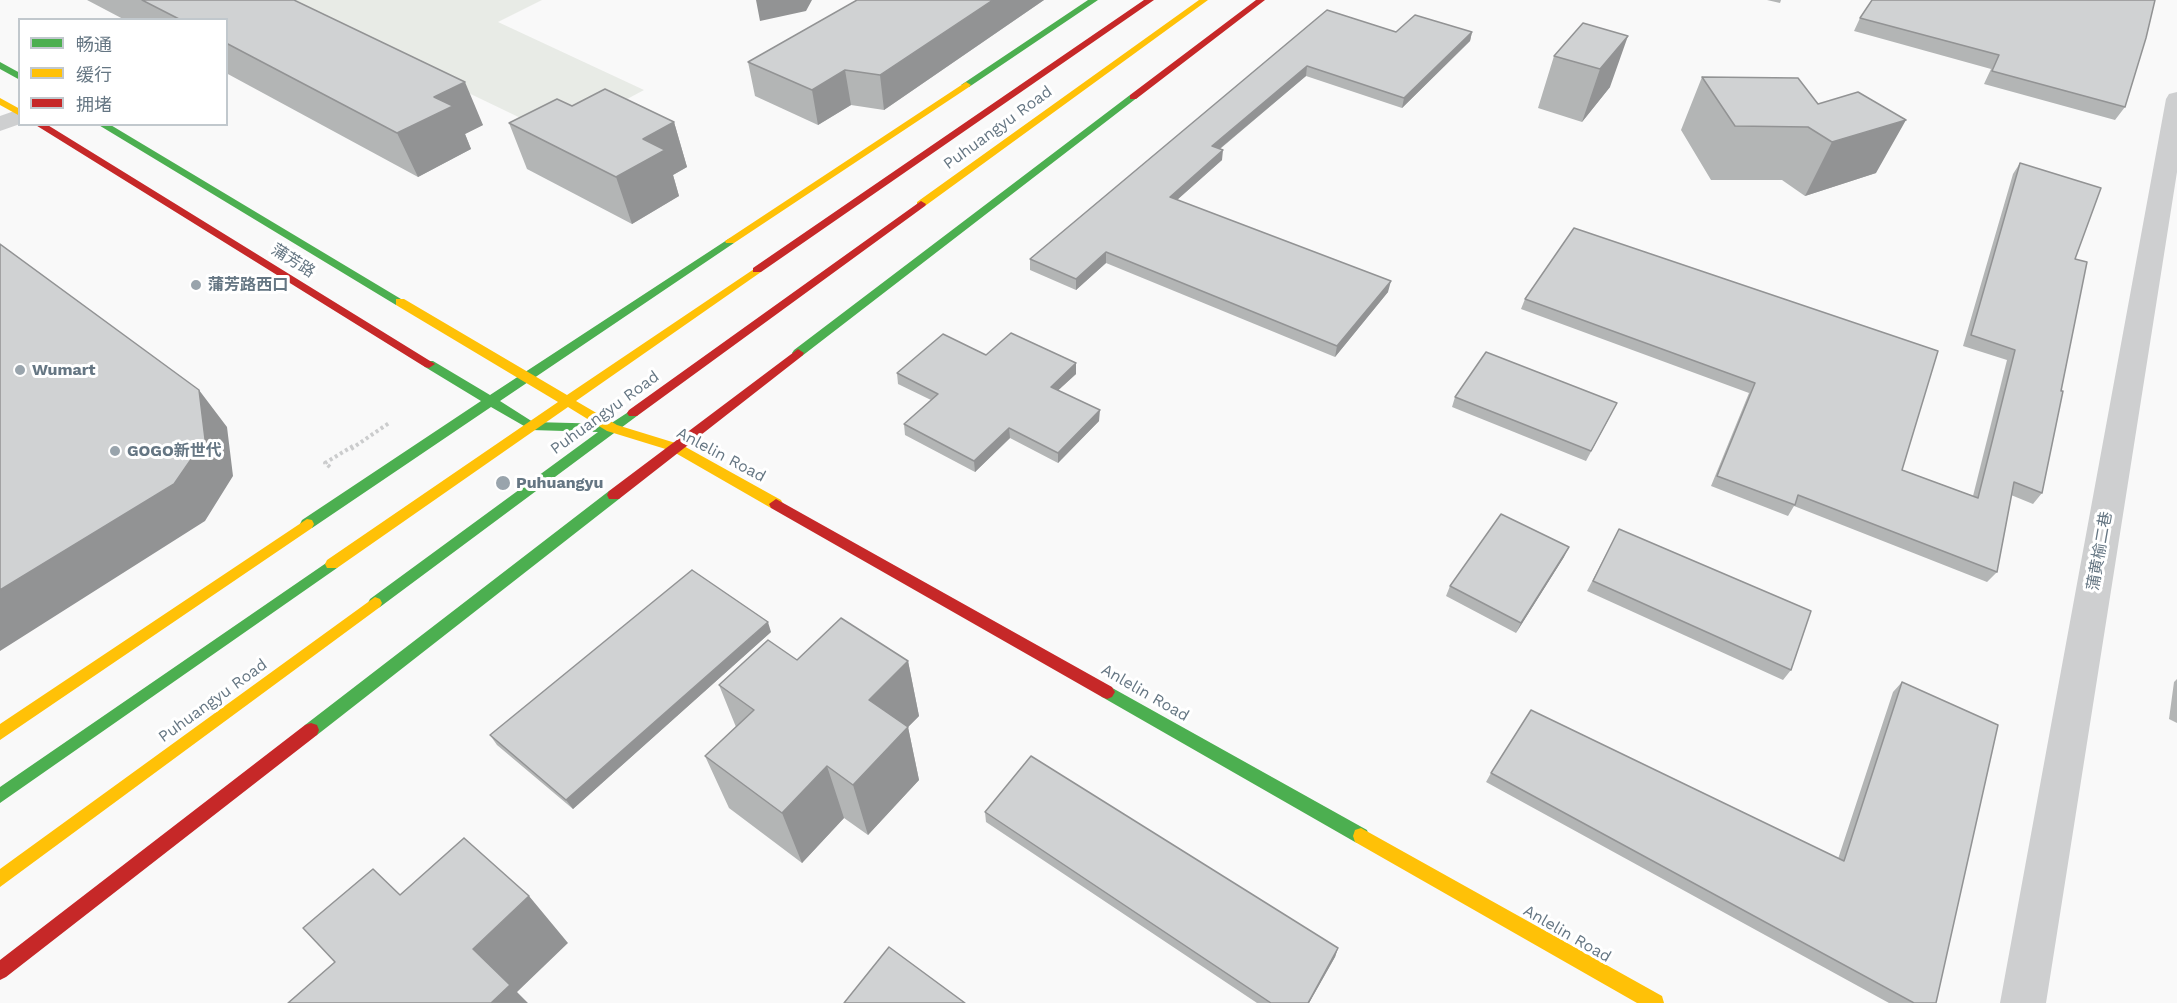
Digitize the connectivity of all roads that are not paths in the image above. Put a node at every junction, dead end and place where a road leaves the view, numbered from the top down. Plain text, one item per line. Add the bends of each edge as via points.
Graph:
1 (1094, 0) edge
2 (1150, 0) edge
3 (1204, 0) edge
4 (1261, 0) edge
5 (0, 65) edge
6 (18, 76) edge
7 (2177, 99) edge
8 (0, 101) edge
9 (18, 114) edge
10 (18, 116) edge
11 (0, 124) edge
12 (41, 126) edge
13 (104, 126) edge
14 (526, 376) junction
15 (489, 400) junction
16 (568, 401) junction
17 (531, 426) junction
18 (612, 428) junction
19 (677, 448) junction
20 (0, 733) edge
21 (0, 796) edge
22 (0, 879) edge
23 (0, 971) edge
24 (1655, 1003) edge
25 (2023, 1003) edge

1 - 14 street
2 - 16 street, Puhuangyu Road
3 - 18 street, Puhuangyu Road
4 - 19 street
5 - 6 street
7 - 25 street, 蒲黄榆二巷
8 - 9 street
10 - 11 street
12 - 15 street, 蒲芳路
13 - 14 street, 蒲芳路
14 - 15 street
14 - 16 street, 蒲芳路
15 - 17 street, 蒲芳路
15 - 20 street
16 - 17 street, Puhuangyu Road
16 - 18 street, 蒲芳路
17 - 18 street
17 - 21 street, Puhuangyu Road
18 - 19 street, Anlelin Road
18 - 22 street, Puhuangyu Road
19 - 23 street
19 - 24 street, Anlelin Road

